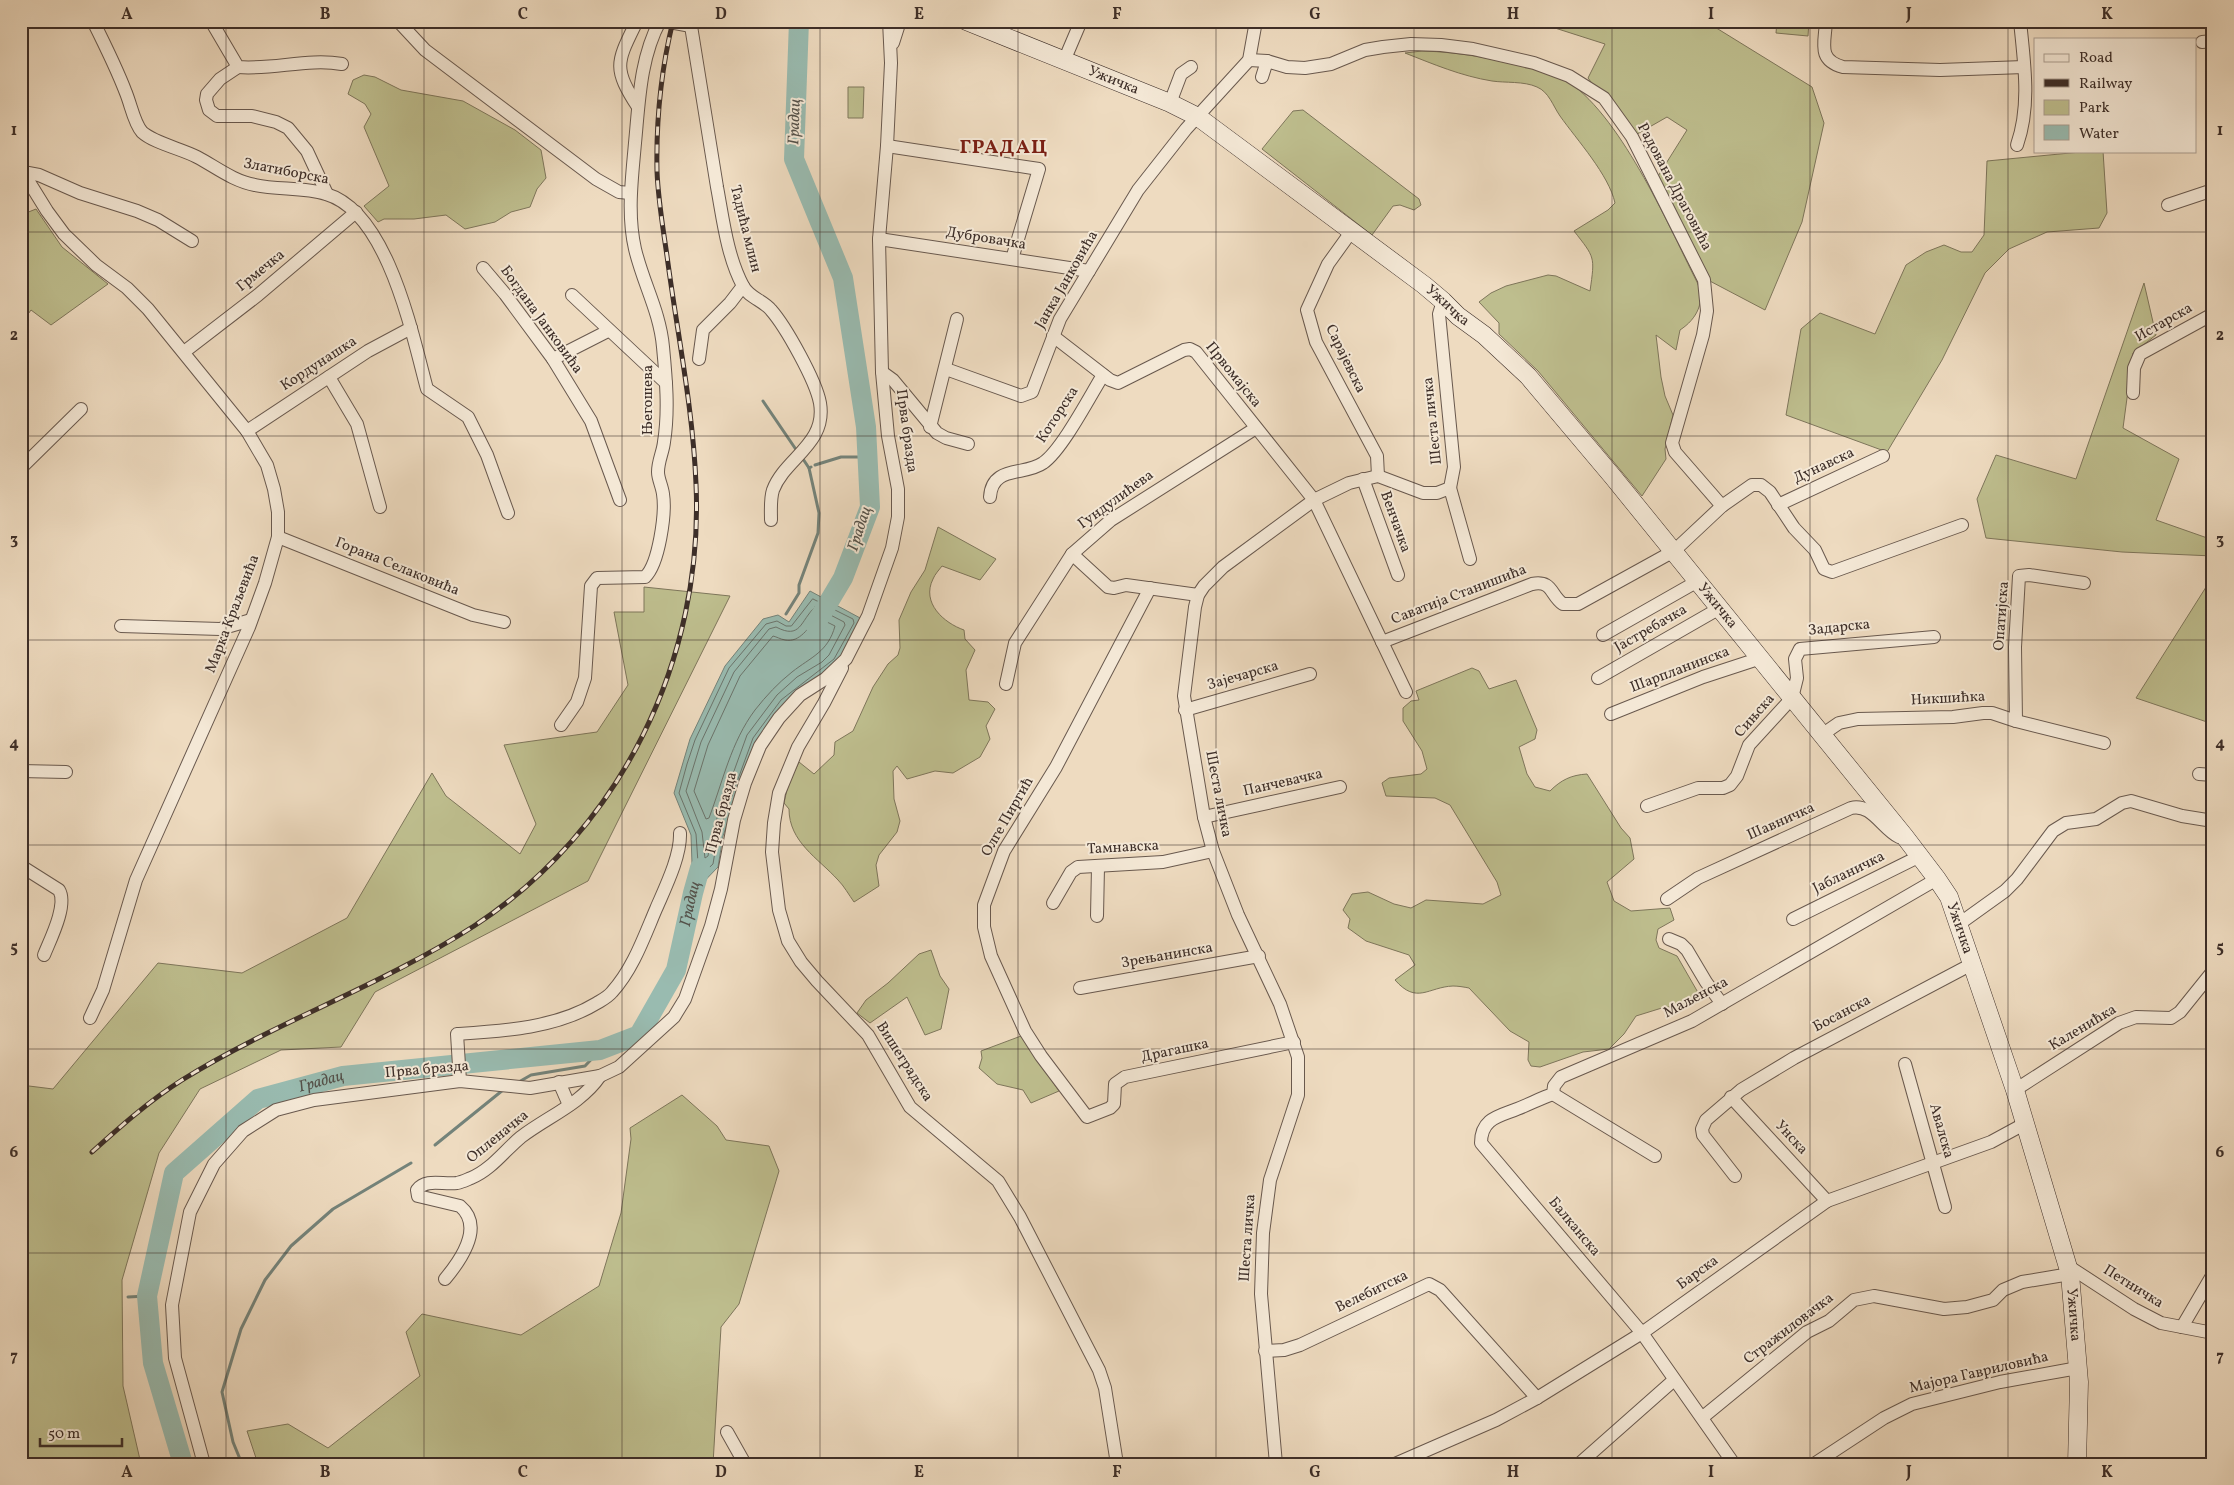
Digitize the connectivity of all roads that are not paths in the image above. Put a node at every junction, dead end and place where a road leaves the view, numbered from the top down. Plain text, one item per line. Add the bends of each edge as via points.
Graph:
1 (93, 21) edge
2 (211, 21) edge
3 (398, 21) edge
4 (637, 21) edge
5 (660, 21) edge
6 (664, 21) edge
7 (889, 21) edge
8 (900, 21) edge
9 (953, 21) edge
10 (1080, 21) edge
11 (1256, 21) edge
12 (1826, 21) edge
13 (2020, 21) edge
14 (694, 24) edge
15 (970, 24) edge
16 (890, 50) junction
17 (1249, 60) junction
18 (1064, 61) junction
19 (1267, 61) junction
20 (342, 64) dead end
21 (1191, 66) dead end
22 (238, 67) junction
23 (2024, 67) junction
24 (1262, 77) dead end
25 (1170, 103) junction
26 (638, 107) junction
27 (1198, 118) junction
28 (2017, 144) dead end
29 (887, 146) junction
30 (22, 171) edge
31 (2213, 190) edge
32 (630, 193) junction
33 (327, 194) junction
34 (2168, 205) dead end
35 (356, 212) junction
36 (1351, 232) junction
37 (879, 239) junction
38 (192, 241) dead end
39 (1012, 258) junction
40 (483, 268) dead end
41 (1089, 271) junction
42 (743, 286) junction
43 (572, 294) dead end
44 (1443, 301) junction
45 (2213, 314) edge
46 (957, 319) dead end
47 (411, 328) junction
48 (608, 331) junction
49 (1053, 336) junction
50 (184, 352) junction
51 (554, 359) junction
52 (700, 359) dead end
53 (946, 369) junction
54 (882, 372) junction
55 (1103, 374) junction
56 (329, 377) junction
57 (666, 383) junction
58 (2133, 393) dead end
59 (80, 410) dead end
60 (930, 427) junction
61 (1256, 428) junction
62 (247, 431) junction
63 (968, 444) dead end
64 (1883, 456) dead end
65 (21, 468) edge
66 (1378, 476) junction
67 (1363, 479) junction
68 (1450, 488) junction
69 (990, 497) dead end
70 (620, 500) dead end
71 (1314, 500) junction
72 (1778, 505) junction
73 (1722, 506) junction
74 (380, 507) dead end
75 (508, 513) dead end
76 (771, 520) dead end
77 (1962, 525) dead end
78 (278, 537) junction
79 (1674, 551) junction
80 (1072, 554) junction
81 (1470, 559) dead end
82 (1398, 576) dead end
83 (1698, 581) junction
84 (2084, 583) dead end
85 (1150, 588) junction
86 (1198, 595) junction
87 (1720, 608) junction
88 (251, 620) junction
89 (504, 622) dead end
90 (121, 626) dead end
91 (1603, 635) dead end
92 (1934, 636) dead end
93 (1382, 642) junction
94 (1760, 658) junction
95 (846, 659) junction
96 (1310, 674) dead end
97 (1598, 678) dead end
98 (1006, 684) dead end
99 (1406, 692) dead end
100 (1792, 698) junction
101 (1185, 710) junction
102 (1611, 714) dead end
103 (2016, 722) junction
104 (561, 725) dead end
105 (1823, 734) junction
106 (2104, 743) dead end
107 (21, 770) edge
108 (66, 772) dead end
109 (2199, 774) dead end
110 (2213, 775) edge
111 (1340, 787) dead end
112 (1647, 806) dead end
113 (1204, 817) junction
114 (2213, 821) edge
115 (680, 833) dead end
116 (1905, 837) junction
117 (1213, 851) junction
118 (1920, 856) junction
119 (21, 866) edge
120 (1098, 867) junction
121 (1937, 879) junction
122 (1667, 899) dead end
123 (1054, 903) dead end
124 (1097, 916) dead end
125 (1793, 919) dead end
126 (1959, 924) junction
127 (1669, 939) dead end
128 (44, 955) dead end
129 (1259, 956) junction
130 (1972, 964) junction
131 (2213, 971) edge
132 (1080, 988) dead end
133 (1722, 1004) junction
134 (90, 1018) dead end
135 (1294, 1042) junction
136 (1905, 1064) dead end
137 (600, 1076) junction
138 (460, 1077) junction
139 (559, 1082) junction
140 (2015, 1090) junction
141 (1554, 1094) junction
142 (1731, 1097) junction
143 (568, 1105) junction
144 (1087, 1117) joint
145 (2026, 1123) junction
146 (1655, 1156) dead end
147 (1933, 1162) junction
148 (1735, 1176) dead end
149 (1827, 1201) junction
150 (1945, 1207) dead end
151 (2069, 1270) junction
152 (2213, 1274) edge
153 (445, 1279) dead end
154 (2182, 1327) junction
155 (1642, 1333) junction
156 (2213, 1334) edge
157 (1265, 1351) junction
158 (2078, 1368) junction
159 (1674, 1380) junction
160 (1537, 1398) junction
161 (1703, 1417) junction
162 (727, 1432) dead end
163 (204, 1464) edge
164 (745, 1464) edge
165 (1118, 1464) edge
166 (1276, 1464) edge
167 (1395, 1464) edge
168 (1579, 1464) edge
169 (1734, 1464) edge
170 (1814, 1464) edge
171 (2078, 1464) edge

1 - 33 street, Златиборска via 138,125 147,135 248,184
2 - 22 street
3 - 32 street via 425,50 596,180 619,192
4 - 26 street via 619,58 618,67 626,89
5 - 26 street, Његошева via 645,62
6 - 14 street
7 - 16 street, Прва бразда
8 - 16 street, Прва бразда
9 - 15 main road, Ужичка
10 - 18 street
11 - 17 street
12 - 23 street via 1826,57 1843,68 1940,70
13 - 23 street
14 - 42 street, Тадића млин via 720,204 730,250
15 - 18 main road, Ужичка
16 - 29 street, Прва бразда
17 - 19 street, Радована Драговића
17 - 27 street, Јанка Јанковића
18 - 25 main road, Ужичка
19 - 24 street
19 - 73 street, Радована Драговића via 1286,67 1306,68 1331,64 1365,50 1411,44 1439,45 1534,63 1569,76 1604,98 1632,137 1704,280 1707,311 1704,335 1672,448
20 - 22 street via 326,61 267,68
21 - 25 street via 1181,74
22 - 33 street via 212,87 206,100 208,110 217,116 252,116 284,125 307,151
23 - 28 street via 2023,128
25 - 27 main road, Ужичка
26 - 32 street, Његошева
27 - 36 main road, Ужичка
27 - 41 street, Јанка Јанковића via 1138,190
29 - 37 street, Прва бразда
29 - 39 street via 1039,169
30 - 38 street via 137,211
30 - 50 street, Марка Краљевића via 64,234 96,265 127,288
31 - 34 street
32 - 57 street, Његошева via 635,249 657,314
33 - 35 street, Златиборска
35 - 47 street, Златиборска via 375,235
35 - 50 street, Грмечка via 258,295
36 - 44 main road, Ужичка
36 - 66 street, Сарајевска via 1328,264 1307,310 1316,342 1376,456
37 - 39 street, Дубровачка
37 - 54 street, Прва бразда
39 - 41 street, Дубровачка
40 - 51 street, Богдана Јанковића
41 - 49 street, Јанка Јанковића
42 - 52 street via 703,330
42 - 76 street, Тадића млин via 750,295 770,308 792,341 820,403 816,436 772,492
43 - 48 street
44 - 68 street, Шеста личка via 1438,314 1454,467
44 - 79 main road, Ужичка via 1528,376
45 - 58 street, Истарска via 2140,354 2134,368
46 - 53 street
47 - 56 street, Кордунашка
47 - 75 street, Златиборска via 427,388 468,417 487,455
48 - 51 street
48 - 57 street
49 - 53 street, Јанка Јанковића via 1032,392 1027,395 1021,396
49 - 55 street, Првомајска
50 - 62 street, Марка Краљевића
51 - 70 street, Богдана Јанковића via 591,421
53 - 60 street
54 - 60 street via 893,380
54 - 95 street, Прва бразда via 888,436 898,489 898,517 892,548 868,616
55 - 61 street, Првомајска via 1118,383 1190,349 1196,352
55 - 69 street, Которска via 1056,451 1041,465 1002,476 991,490
56 - 62 street, Кордунашка
56 - 74 street via 357,424
57 - 104 street, Његошева via 665,434 657,473 664,495 657,550 650,572 645,577 597,578 591,586 585,678 577,702
59 - 65 street
60 - 63 street via 946,438
61 - 71 street, Првомајска
61 - 80 street, Гундулићева via 1111,520
62 - 78 street, Марка Краљевића via 266,465 274,490
64 - 72 street, Дунавска
66 - 67 street
66 - 68 street via 1423,493 1437,493
67 - 71 street
67 - 82 street, Венчачка
68 - 81 street
71 - 86 street via 1223,567
71 - 93 street, Саватија Станишића
72 - 73 street via 1770,492 1757,484
72 - 77 street via 1815,550 1824,569 1832,572
73 - 79 street
78 - 88 street, Марка Краљевића
78 - 89 street, Горана Селаковића via 473,615
79 - 83 main road, Ужичка
79 - 93 street, Саватија Станишића via 1578,604 1563,604 1549,586 1538,582
80 - 85 street via 1104,585
80 - 98 street, Гундулићева via 1015,643
83 - 87 main road, Ужичка
83 - 91 street
84 - 103 street, Опатијска via 2019,576 2015,647
85 - 86 street
85 - 144 street, Олге Пиргић via 1056,767 1004,851 984,905 984,927 991,956 1025,1031
86 - 101 street, Шеста личка via 1184,682
87 - 94 main road, Ужичка
87 - 97 street, Јастребачка
88 - 90 street via 220,629
88 - 134 street, Марка Краљевића via 136,880 104,990
92 - 100 street, Задарска via 1800,649 1795,659 1797,678
93 - 99 street, Саватија Станишића
94 - 100 main road, Ужичка
94 - 102 street, Шарпланинска
95 - 137 street, Прва бразда via 825,679 800,695 760,746 734,820 711,926 685,999 674,1017 636,1052 619,1067
95 - 165 street, Вишеградска via 798,747 779,793 772,852 785,932 802,962 868,1035 910,1106 998,1181 1099,1370
96 - 101 street, Зајечарска
100 - 105 main road, Ужичка
100 - 112 street, Сињска via 1749,745 1737,776 1730,784 1723,788 1698,788
101 - 113 street, Шеста личка
103 - 105 street, Никшићка via 1992,713 1858,718 1839,723
103 - 106 street, Никшићка
105 - 116 main road, Ужичка
107 - 108 street
109 - 110 street
111 - 113 street, Панчевачка
113 - 117 street, Шеста личка
114 - 126 street via 2130,802 2122,803 2096,820 2066,823 2053,831 2005,891
115 - 138 street via 666,884 635,957 612,993 581,1012 529,1027 457,1034
116 - 118 main road, Ужичка
116 - 122 street, Шавничка via 1894,836 1863,807 1852,808 1698,878
117 - 120 street, Тамнавска via 1163,862
117 - 129 street, Шеста личка
118 - 121 main road, Ужичка
118 - 125 street, Јабланичка
119 - 128 street via 62,894 60,913
120 - 123 street, Тамнавска via 1074,869
120 - 124 street
121 - 126 main road, Ужичка via 1949,897
121 - 133 street, Маљенска
126 - 130 main road, Ужичка
127 - 133 street via 1687,950
129 - 132 street, Зрењанинска
129 - 135 street, Шеста личка
130 - 140 main road, Ужичка
130 - 142 street, Босанска via 1794,1058
131 - 140 street, Каленићка via 2180,1012 2171,1018 2136,1017 2119,1023
133 - 141 street, Маљенска via 1561,1078 1554,1086
135 - 144 street, Драгашка via 1124,1077 1115,1084 1114,1104
135 - 157 street, Шеста личка via 1299,1064 1298,1094 1265,1205 1261,1294
136 - 147 street, Авалска
137 - 139 street, Прва бразда
137 - 143 street, Опленачка via 593,1086
138 - 139 street, Прва бразда via 517,1088
138 - 163 street, Прва бразда via 314,1100 276,1110 243,1131 214,1164 190,1212 172,1305 175,1358
139 - 143 street
140 - 145 main road, Ужичка
141 - 146 street
141 - 155 street, Балканска via 1490,1120 1484,1128 1481,1143
142 - 148 street, Босанска via 1706,1120 1702,1129
142 - 149 street, Унска
143 - 153 street, Опленачка via 521,1138 476,1176 458,1183 428,1183 417,1190 418,1196 460,1206 470,1221 468,1247
145 - 147 street, Барска via 1991,1142
145 - 151 main road, Ужичка
147 - 149 street, Барска
147 - 150 street, Авалска
149 - 155 street, Барска
151 - 154 street, Петничка via 2143,1314 2161,1323
151 - 158 main road, Ужичка
151 - 161 street, Стражиловачка via 2022,1282 2003,1290 1993,1300 1967,1308 1944,1309 1874,1296 1854,1300 1829,1321 1807,1332
152 - 154 street
154 - 156 street, Петничка
155 - 159 street, Балканска
155 - 160 street, Барска
157 - 160 street, Велебитска via 1300,1345 1429,1284 1440,1290
157 - 166 street, Шеста личка
158 - 170 street, Мајора Гавриловића via 2000,1382 1912,1404 1884,1418
158 - 171 main road, Ужичка
159 - 161 street
159 - 168 street
160 - 167 street, Барска via 1496,1420
161 - 169 street
162 - 164 street

